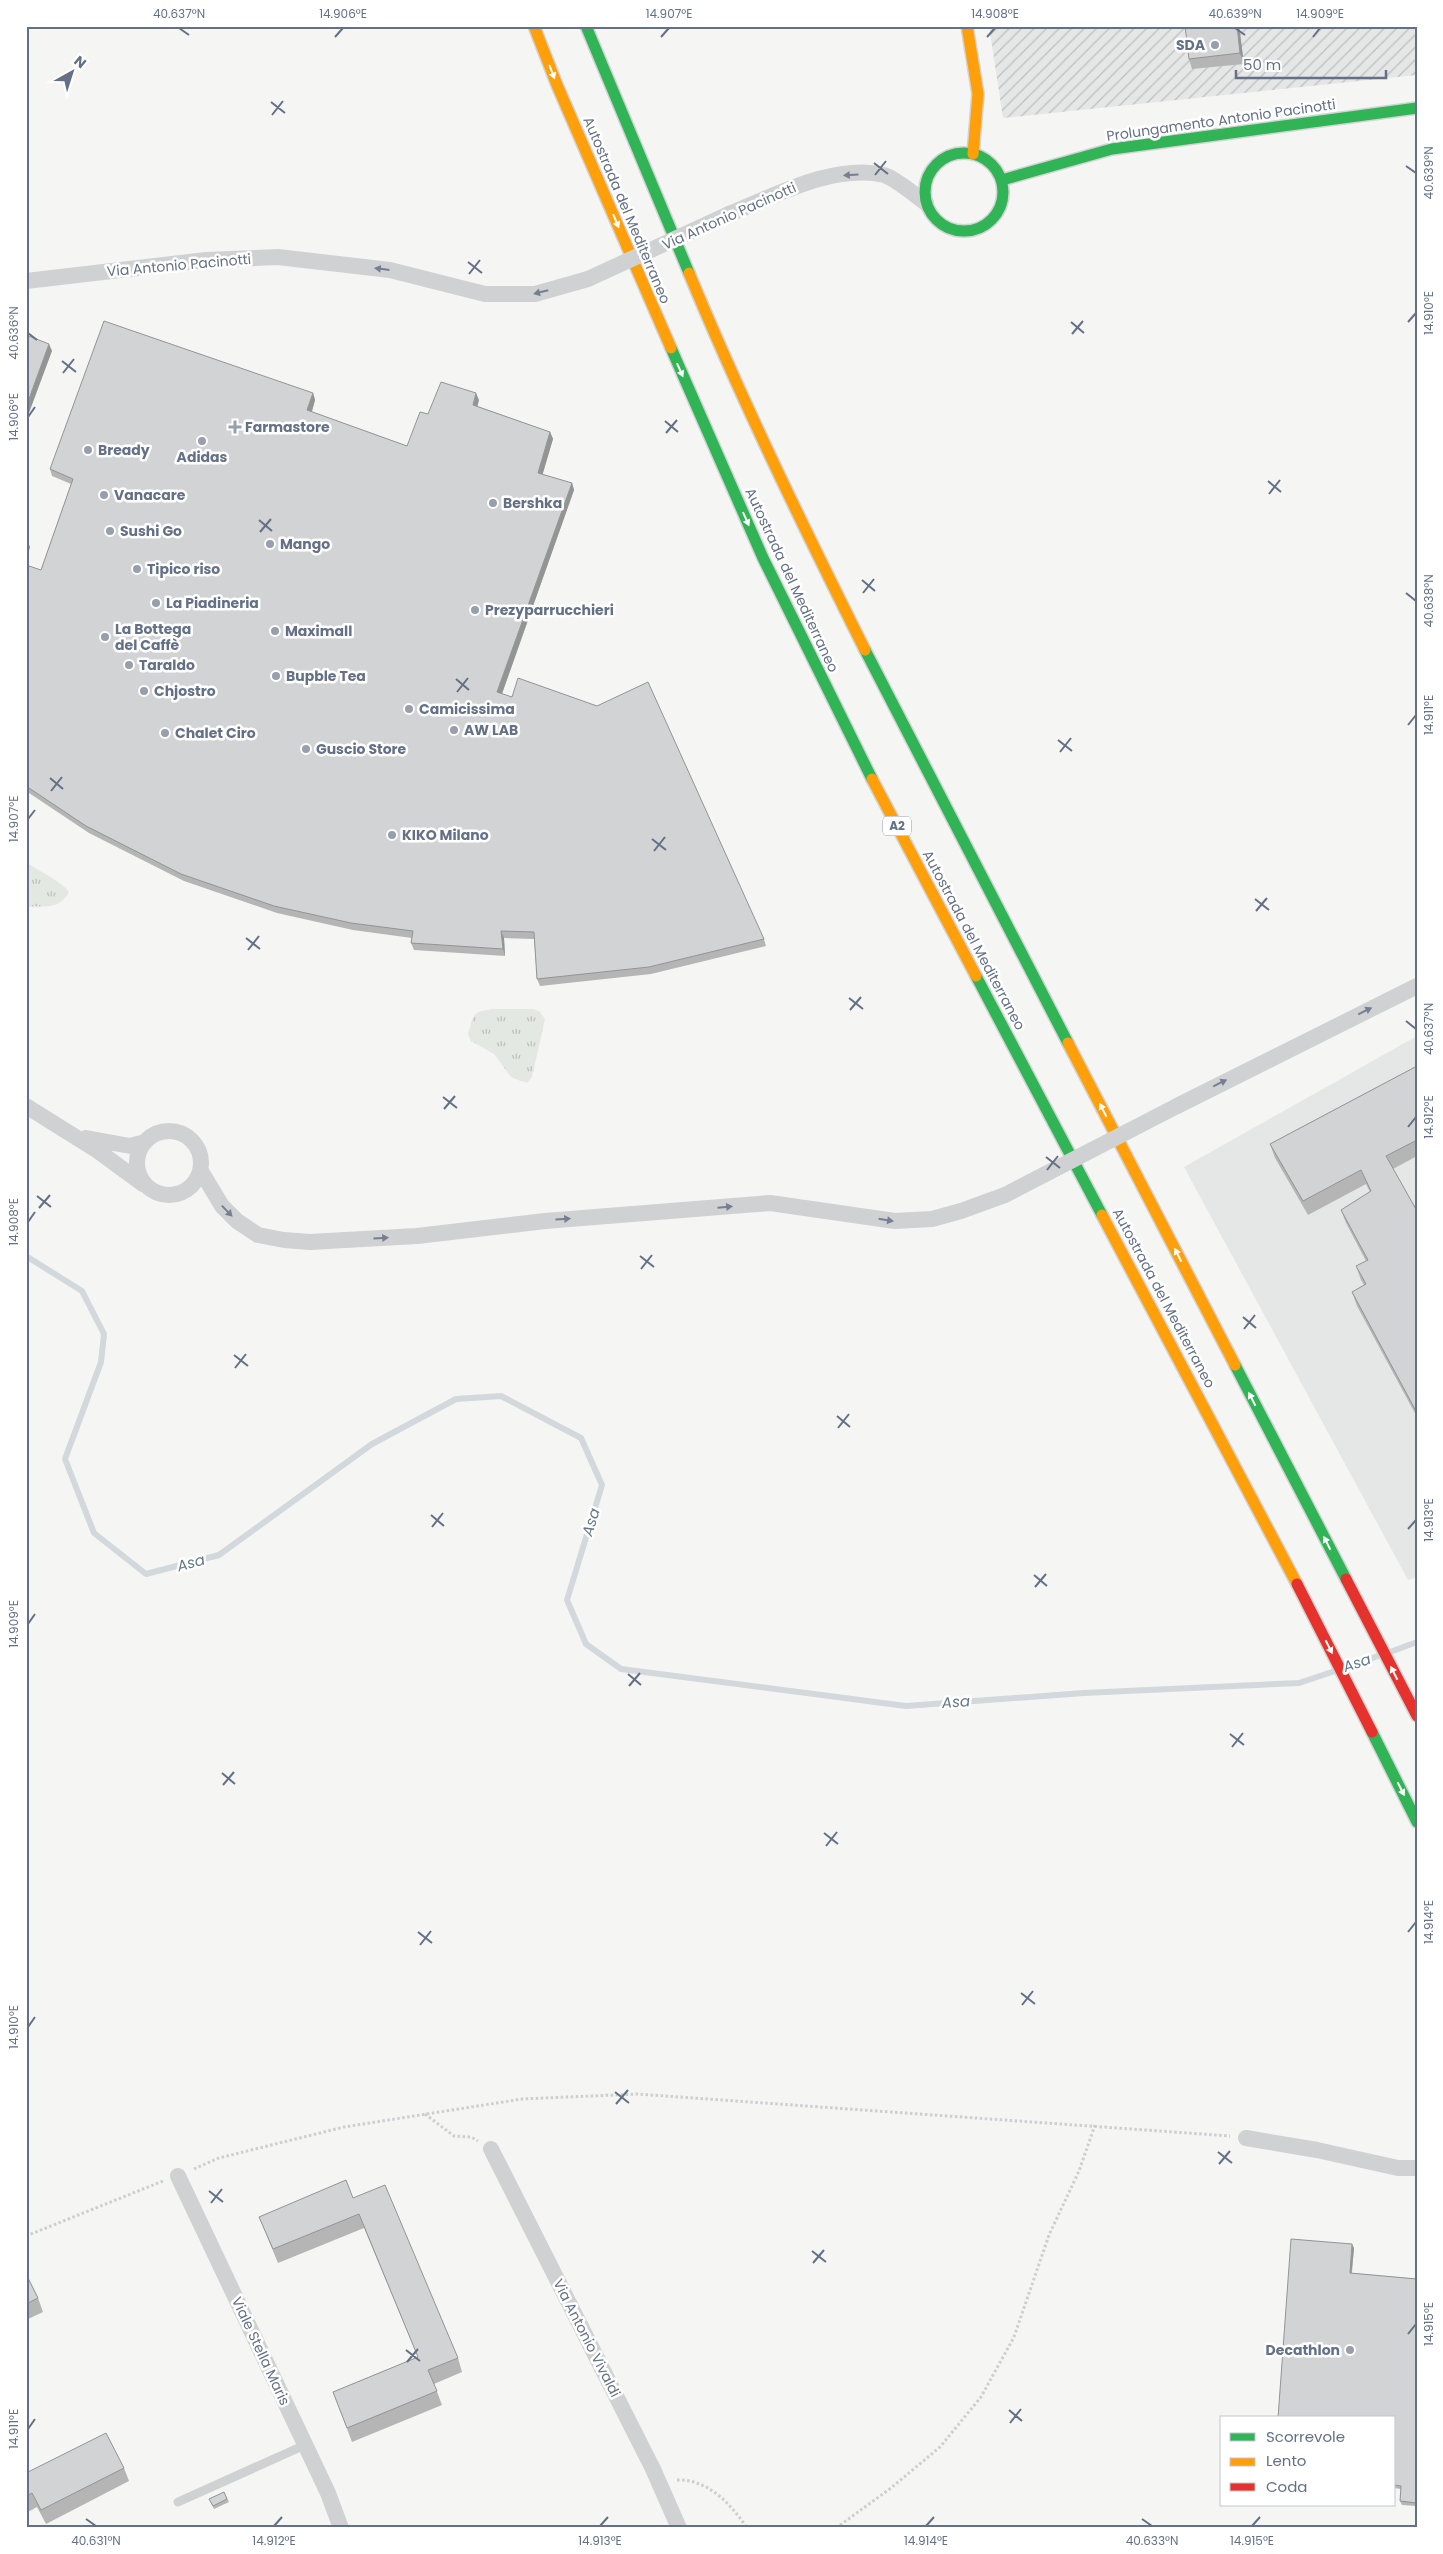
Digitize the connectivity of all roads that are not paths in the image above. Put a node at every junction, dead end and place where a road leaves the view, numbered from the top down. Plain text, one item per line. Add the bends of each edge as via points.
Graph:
1 (534, 26) edge
2 (586, 26) edge
3 (967, 26) edge
4 (1417, 108) edge
5 (973, 154) junction
6 (1002, 180) junction
7 (926, 203) junction
8 (26, 281) edge
9 (1417, 986) edge
10 (26, 1106) edge
11 (71, 1134) junction
12 (145, 1142) junction
13 (201, 1171) junction
14 (148, 1188) junction
15 (1417, 1716) edge
16 (1417, 1822) edge
17 (1246, 2138) road end
18 (491, 2149) road end
19 (1417, 2168) edge
20 (178, 2176) road end
21 (305, 2444) junction
22 (178, 2502) dead end
23 (341, 2528) edge
24 (679, 2528) edge

1 -> 16 main road, Autostrada del Mediterraneo / A2 via 556,85 771,576 854,745 1307,1603
15 -> 2 main road via 807,535 720,347
3 - 5 main road via 978,94
4 - 6 main road, Prolungamento Antonio Pacinotti via 1112,149
5 - 6 main road via 985,159
5 - 7 main road via 959,153 936,165 928,176
6 - 7 main road via 1002,205 996,216 976,230 964,232 946,226 931,214
7 -> 8 street, Via Antonio Pacinotti, bridge via 886,175 851,174 806,182 588,279 535,294 485,294 390,270 278,257 206,260
13 -> 9 street, bridge via 222,1206 244,1226 258,1235 310,1242 417,1236 545,1221 770,1203 895,1222 932,1219 1005,1195
10 - 11 street
11 - 12 street via 114,1145 130,1146
11 - 14 street
12 - 13 street via 162,1131 182,1134 198,1149
12 - 14 street via 137,1160 138,1170
13 - 14 street via 192,1185 178,1194 162,1194
17 - 19 street via 1398,2168
18 - 24 street, Via Antonio Vivaldi via 659,2482
20 - 21 street, Viale Stella Maris
21 - 22 lane
21 - 23 street, Viale Stella Maris

